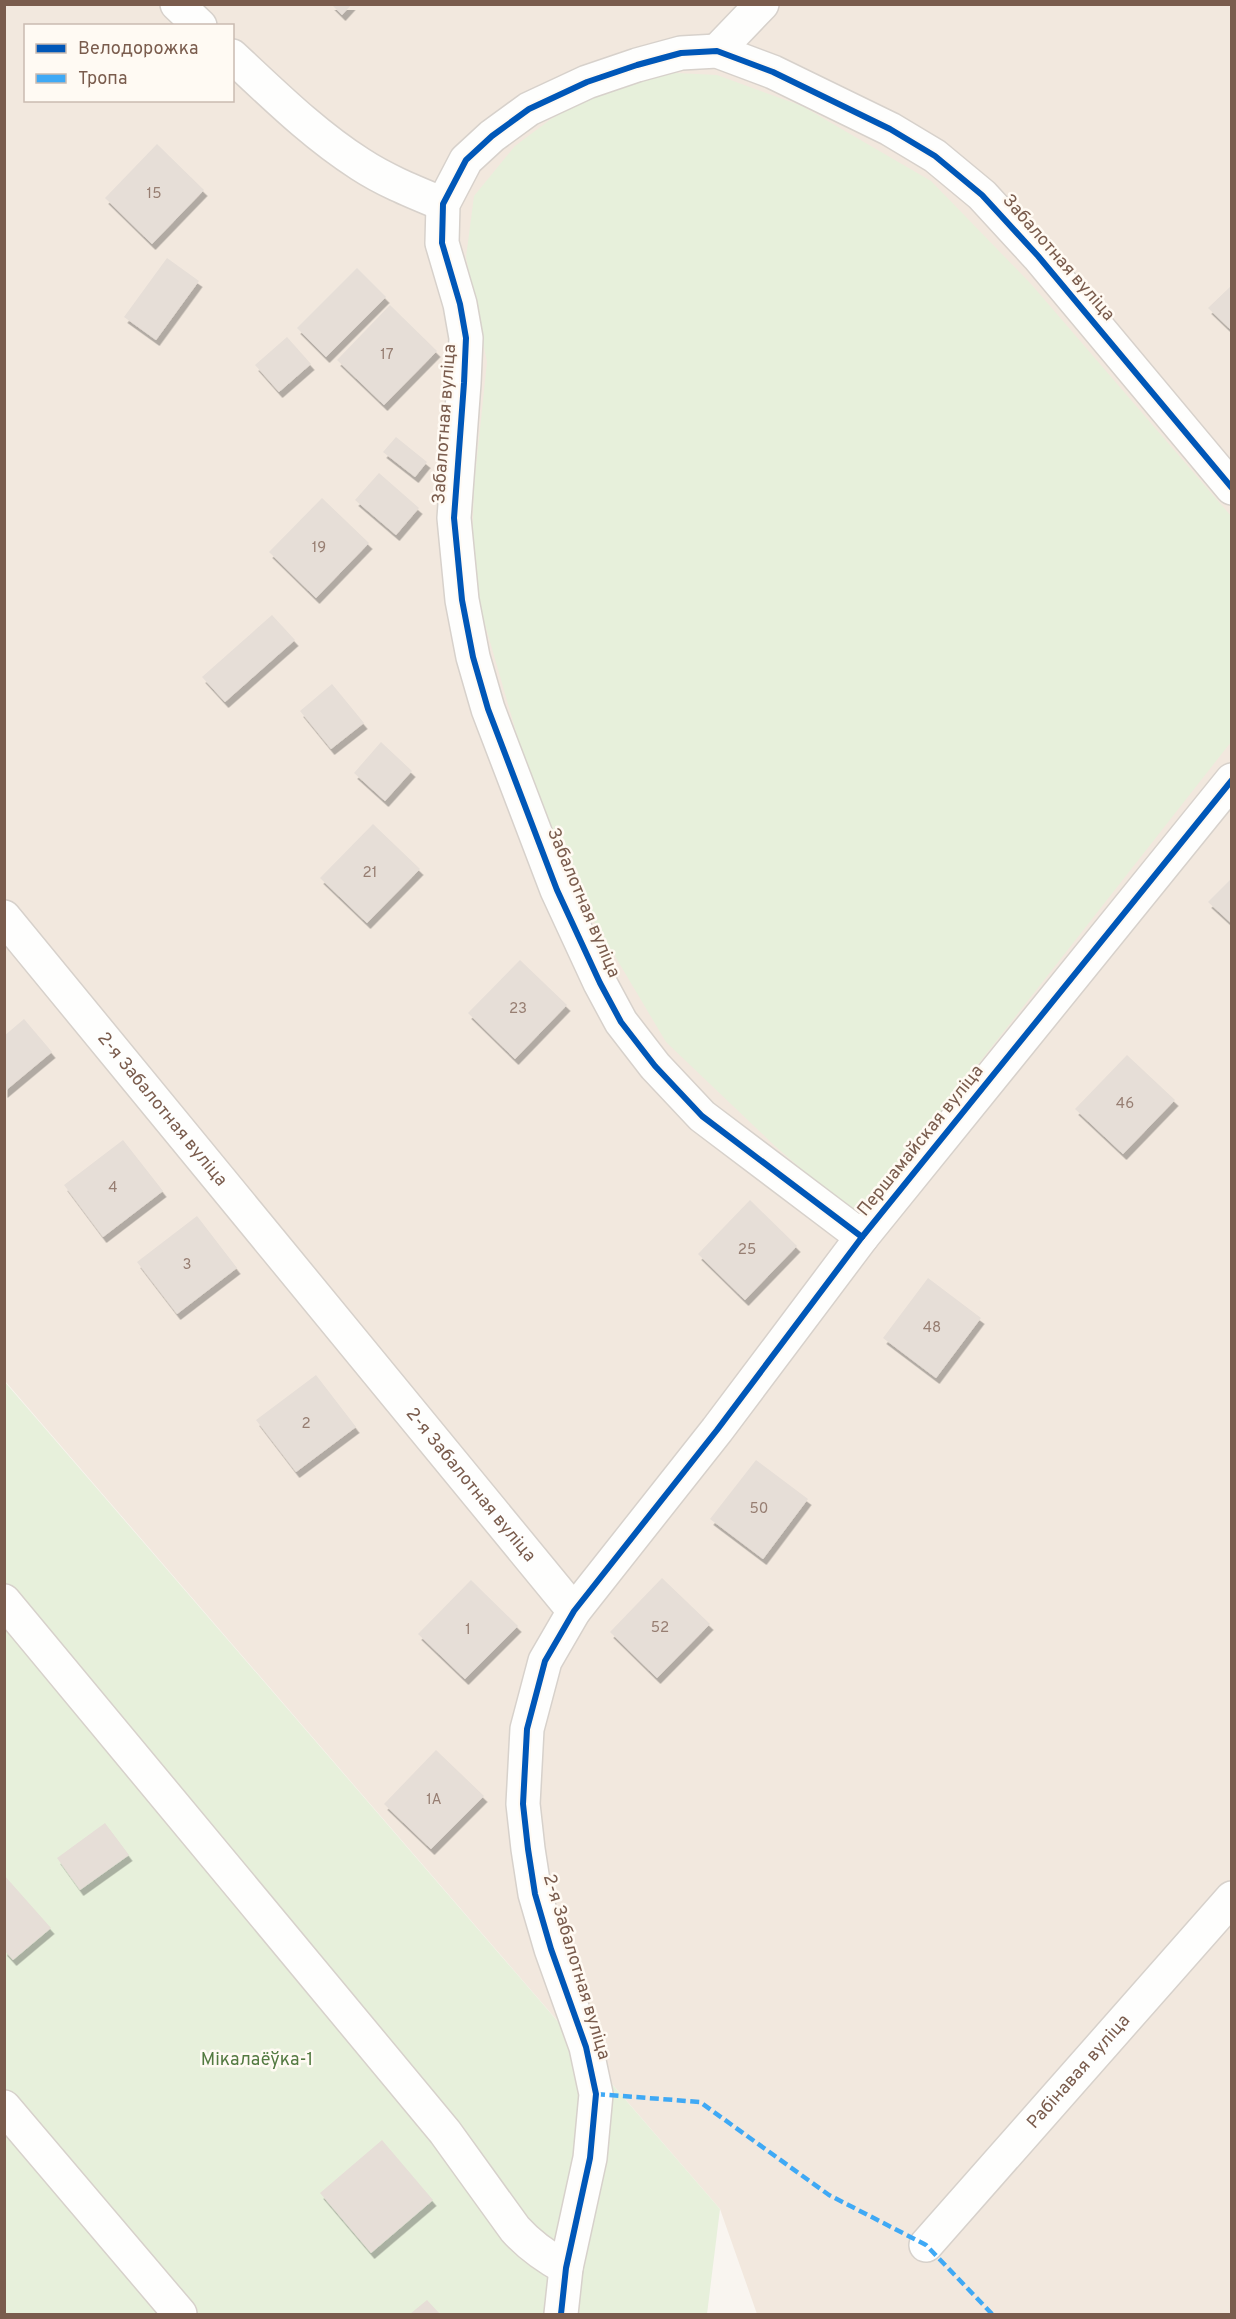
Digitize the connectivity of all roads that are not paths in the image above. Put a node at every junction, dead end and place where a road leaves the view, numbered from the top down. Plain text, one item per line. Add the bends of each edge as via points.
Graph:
1 (177, 4) edge
2 (762, 4) edge
3 (198, 24) edge
4 (717, 51) junction
5 (234, 58) edge
6 (443, 204) junction
7 (1232, 488) edge
8 (1232, 780) edge
9 (4, 918) edge
10 (862, 1237) junction
11 (4, 1600) edge
12 (574, 1611) junction
13 (1232, 1898) edge
14 (4, 2107) edge
15 (926, 2245) dead end
16 (566, 2268) junction
17 (180, 2314) edge
18 (561, 2314) edge

1 - 3 street
2 - 4 street
4 - 6 street, Забалотная вуліца via 681,53 637,65 587,82 529,109 466,160
4 - 7 street, Забалотная вуліца via 773,72 890,129 935,156 982,195 1046,265
5 - 6 street via 329,143 398,185
6 - 10 street, Забалотная вуліца via 442,243 460,304 465,338 454,518 462,600 472,657 488,709 558,890 621,1022 655,1066 702,1116
8 - 10 street, Першамайская вуліца
9 - 12 street, 2-я Забалотная вуліца
10 - 12 street, Першамайская вуліца
11 - 16 street via 445,2132 515,2229 545,2257
12 - 16 street, 2-я Забалотная вуліца via 546,1661 536,1694 527,1729 523,1804 535,1894 586,2047 596,2094 587,2179
13 - 15 street, Рабінавая вуліца
14 - 17 street
16 - 18 street, 2-я Забалотная вуліца

